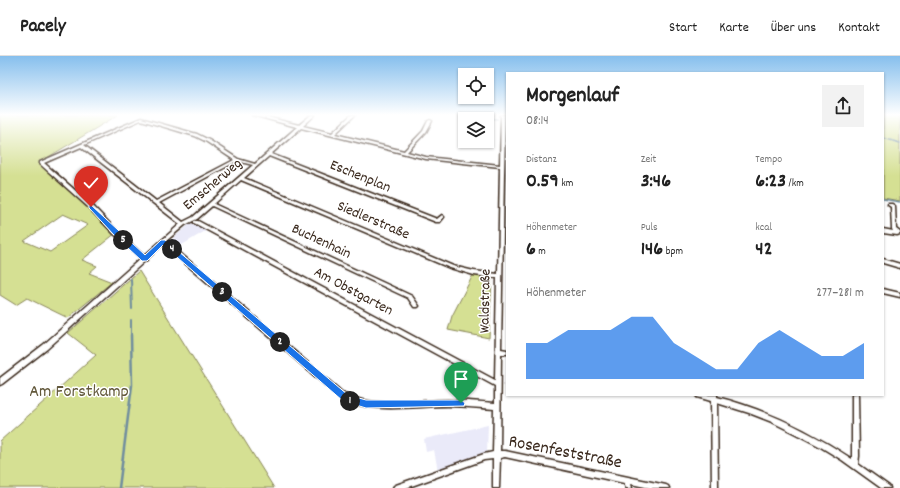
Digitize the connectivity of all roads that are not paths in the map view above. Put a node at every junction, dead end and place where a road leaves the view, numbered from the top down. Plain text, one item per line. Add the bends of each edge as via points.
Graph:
1 (104, 135) edge
2 (196, 135) edge
3 (290, 135) edge
4 (332, 135) edge
5 (420, 135) edge
6 (502, 135) edge
7 (81, 145) junction
8 (502, 145) junction
9 (506, 145) edge
10 (404, 153) junction
11 (268, 154) junction
12 (237, 160) junction
13 (256, 165) junction
14 (501, 166) junction
15 (241, 178) junction
16 (156, 203) junction
17 (211, 204) junction
18 (890, 205) dead end
19 (442, 217) dead end
20 (501, 221) junction
21 (506, 221) edge
22 (196, 222) dead end
23 (183, 224) junction
24 (884, 231) edge
25 (898, 233) edge
26 (163, 241) junction
27 (145, 259) junction
28 (884, 260) edge
29 (900, 266) edge
30 (499, 276) junction
31 (884, 290) edge
32 (900, 295) edge
33 (416, 306) dead end
34 (499, 352) junction
35 (506, 352) edge
36 (0, 382) edge
37 (498, 385) junction
38 (855, 396) edge
39 (714, 397) edge
40 (498, 406) junction
41 (497, 455) junction
42 (854, 464) junction
43 (627, 480) junction
44 (396, 488) edge
45 (496, 488) edge
46 (629, 488) edge
47 (666, 488) edge
48 (715, 488) edge
49 (887, 488) edge

1 - 7 street
2 - 12 street
3 - 11 street, Emscherweg
4 - 10 street
5 - 10 street
6 - 8 street, Waldstraße
7 - 16 street
7 - 27 street via 41,163
8 - 9 street
8 - 14 street, Waldstraße
10 - 14 street via 449,162
11 - 13 street, Emscherweg
11 - 19 street, Eschenplan via 438,221
12 - 13 street
12 - 16 street
13 - 15 street, Emscherweg
14 - 20 street, Waldstraße
15 - 17 street, Emscherweg
15 - 30 street, Siedlerstraße via 452,268
16 - 23 street
17 - 23 street, Emscherweg via 195,218
17 - 33 street, Buchenhain via 410,296
18 - 25 street via 893,206 894,229
20 - 21 street
20 - 30 street, Waldstraße
22 - 37 street, Am Obstgarten
23 - 26 street, Emscherweg
24 - 25 street
26 - 27 street
26 - 40 street via 341,395 350,400 366,404 455,403
27 - 36 street via 45,347
28 - 29 street
30 - 34 street, Waldstraße
31 - 32 street
34 - 35 street
34 - 37 street, Waldstraße
37 - 40 street, Waldstraße
38 - 42 street
39 - 42 street via 785,426
39 - 48 street
40 - 41 street, Waldstraße
41 - 43 street, Rosenfeststraße via 505,454
41 - 44 street, Rosenfeststraße via 484,457
41 - 45 street, Waldstraße
42 - 49 street
43 - 46 street, Rosenfeststraße
43 - 47 street, Rosenfeststraße

